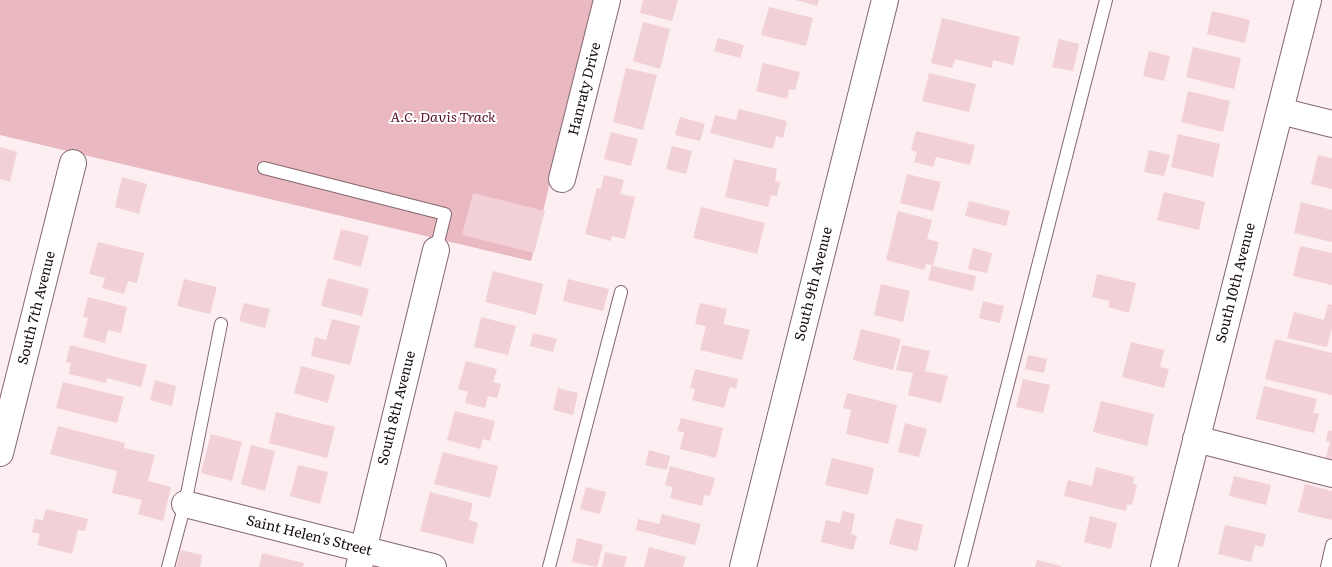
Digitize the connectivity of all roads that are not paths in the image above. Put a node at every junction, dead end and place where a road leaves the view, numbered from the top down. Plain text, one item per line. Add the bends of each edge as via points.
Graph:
1 (607, 0) edge
2 (885, 0) edge
3 (1106, 0) edge
4 (1308, 0) edge
5 (1280, 111) junction
6 (1332, 124) edge
7 (73, 163) dead end
8 (264, 168) dead end
9 (562, 179) dead end
10 (436, 250) joint
11 (621, 292) dead end
12 (221, 324) dead end
13 (1196, 439) junction
14 (0, 452) edge
15 (1332, 474) edge
16 (185, 504) junction
17 (1332, 546) edge
18 (361, 558) edge
19 (168, 567) edge
20 (433, 567) edge
21 (549, 567) edge
22 (743, 567) edge
23 (961, 567) edge
24 (1164, 567) edge
25 (1326, 567) edge

1 - 9 street, Hanraty Drive
2 - 22 street, South 9th Avenue
3 - 23 lane
4 - 5 street, South 10th Avenue
5 - 6 street
5 - 13 street, South 10th Avenue
7 - 14 street, South 7th Avenue
8 - 10 lane via 446,214
10 - 18 street, South 8th Avenue
11 - 21 lane
12 - 16 lane
13 - 15 street
13 - 24 street, South 10th Avenue
16 - 18 street, Saint Helen's Street
16 - 19 lane
17 - 25 lane
18 - 20 street, Saint Helen's Street

